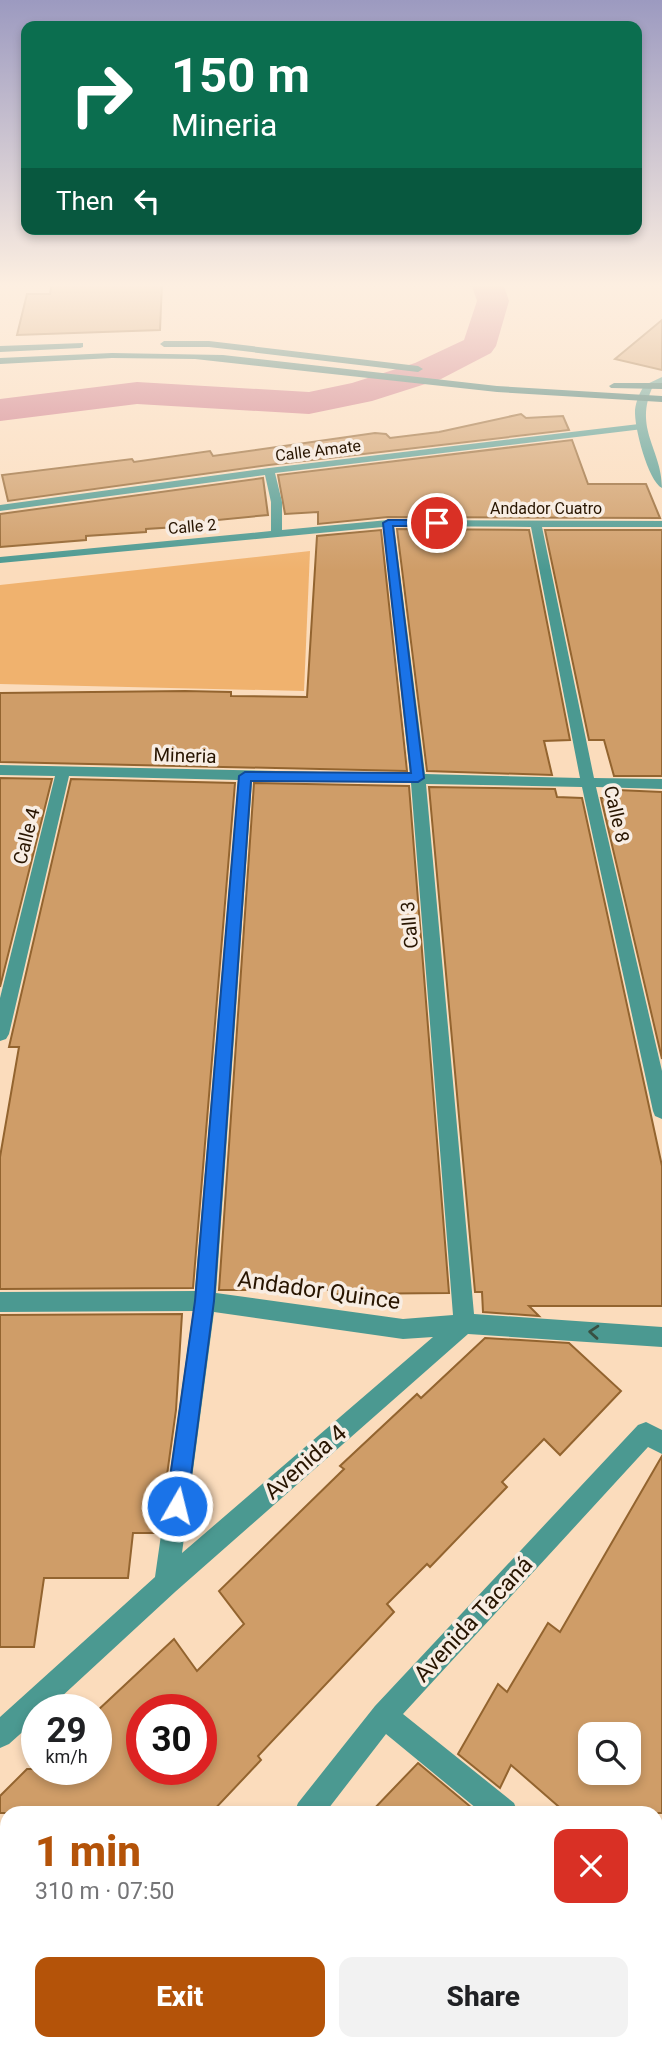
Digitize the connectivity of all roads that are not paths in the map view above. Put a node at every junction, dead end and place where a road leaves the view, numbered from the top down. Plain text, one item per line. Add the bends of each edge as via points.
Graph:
1 (425, 379) edge
2 (502, 379) dead end
3 (662, 380) edge
4 (540, 382) dead end
5 (515, 385) junction
6 (603, 386) dead end
7 (648, 386) junction
8 (662, 386) edge
9 (640, 398) junction
10 (662, 398) edge
11 (639, 427) junction
12 (269, 471) junction
13 (662, 485) edge
14 (0, 508) edge
15 (388, 523) junction
16 (536, 524) junction
17 (662, 524) edge
18 (276, 534) junction
19 (0, 560) edge
20 (0, 770) edge
21 (63, 771) junction
22 (245, 776) junction
23 (418, 778) junction
24 (588, 782) junction
25 (662, 784) edge
26 (0, 1034) edge
27 (662, 1111) edge
28 (205, 1301) junction
29 (0, 1302) edge
30 (464, 1324) junction
31 (662, 1337) edge
32 (657, 1436) edge
33 (166, 1583) junction
34 (384, 1715) junction
35 (0, 1735) edge
36 (313, 1806) edge
37 (495, 1806) edge

1 - 5 main road
2 - 5 main road
3 - 7 street
4 - 5 main road
5 - 9 main road
6 - 7 main road
7 - 8 main road
7 - 9 street
9 - 10 main road
9 - 11 street
11 - 12 street, Calle Amate
11 - 13 street
12 - 14 street, Calle Amate
12 - 18 street via 278,511
15 - 16 street, Andador Cuatro
15 - 18 street, Calle 2
15 - 23 street, Call 3
16 - 17 street, Andador Cuatro
16 - 24 street, Calle 8
18 - 19 street, Calle 2
20 - 21 street, Mineria
21 - 22 street, Mineria
21 - 26 street, Calle 4
22 - 23 street, Mineria
22 - 28 street
23 - 24 street, Mineria
23 - 30 street, Call 3
24 - 25 street, Mineria
24 - 27 street, Calle 8
28 - 29 street, Andador Quince
28 - 30 street, Andador Quince via 402,1329
28 - 33 street
31 -> 30 street
30 - 33 street, Avenida 4
32 - 34 street, Avenida Tacaná
33 - 35 street, Avenida 4
34 - 36 street, Avenida Tacaná
34 - 37 street

